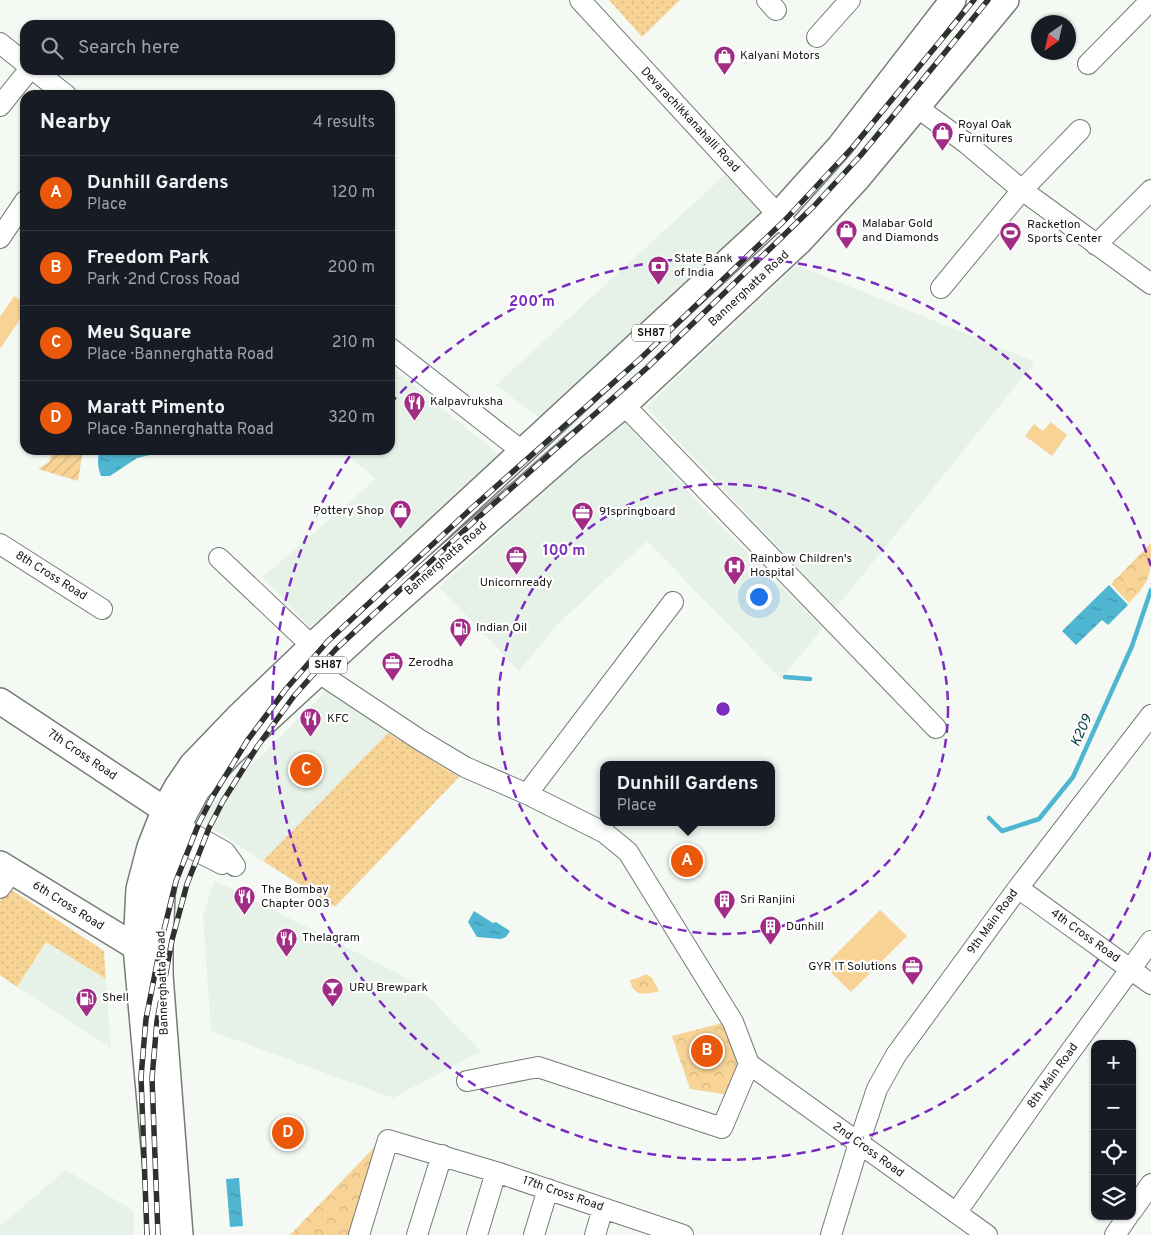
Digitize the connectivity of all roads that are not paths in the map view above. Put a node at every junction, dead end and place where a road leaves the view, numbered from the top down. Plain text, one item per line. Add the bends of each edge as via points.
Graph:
1 (580, 0) edge
2 (850, 0) edge
3 (953, 0) edge
4 (1006, 0) edge
5 (1150, 1) edge
6 (816, 37) dead end
7 (0, 43) edge
8 (20, 59) edge
9 (1088, 64) dead end
10 (25, 75) edge
11 (40, 75) edge
12 (60, 90) edge
13 (0, 106) edge
14 (918, 108) junction
15 (1080, 130) dead end
16 (1022, 190) junction
17 (1151, 190) edge
18 (20, 208) edge
19 (778, 215) junction
20 (0, 238) edge
21 (800, 241) junction
22 (1096, 245) junction
23 (1151, 284) edge
24 (941, 288) dead end
25 (395, 352) edge
26 (624, 405) junction
27 (523, 452) junction
28 (0, 544) edge
29 (219, 558) dead end
30 (673, 602) dead end
31 (102, 609) dead end
32 (312, 646) junction
33 (319, 673) junction
34 (0, 701) edge
35 (1151, 715) edge
36 (936, 728) dead end
37 (527, 794) junction
38 (175, 824) junction
39 (4, 874) edge
40 (1018, 888) junction
41 (1151, 941) edge
42 (148, 946) junction
43 (1130, 969) junction
44 (1151, 984) edge
45 (749, 1064) junction
46 (467, 1081) dead end
47 (859, 1143) junction
48 (442, 1155) junction
49 (496, 1172) junction
50 (1151, 1184) edge
51 (548, 1189) junction
52 (1136, 1205) edge
53 (603, 1208) junction
54 (956, 1213) junction
55 (1125, 1220) edge
56 (650, 1230) edge
57 (162, 1235) edge
58 (180, 1235) edge
59 (359, 1235) edge
60 (417, 1235) edge
61 (477, 1235) edge
62 (534, 1235) edge
63 (595, 1235) edge
64 (683, 1235) edge
65 (831, 1235) edge
66 (987, 1235) edge
67 (1115, 1235) edge

1 - 19 street, Devarachikkanahalli Road
2 - 6 street
3 - 19 main road, Bannerghatta Road / SH87 via 840,146
4 - 14 main road, Bannerghatta Road / SH87
5 - 9 street
7 - 8 street
10 - 13 street
11 - 12 street
14 - 16 street
14 - 21 main road, Bannerghatta Road / SH87
15 - 16 street
16 - 22 street
16 - 24 street
17 - 22 street
18 - 20 street
19 - 21 street, Devarachikkanahalli Road
19 - 27 main road, Bannerghatta Road / SH87
21 - 26 main road, Bannerghatta Road / SH87
22 - 23 street
25 - 27 street
26 - 33 main road, Bannerghatta Road / SH87
26 - 36 street
27 - 32 main road, Bannerghatta Road / SH87
28 - 31 street, 8th Cross Road
29 - 32 street
30 - 37 street
32 - 38 main road, Bannerghatta Road / SH87 via 192,765 177,787
33 - 37 street via 465,767
33 - 38 main road, Bannerghatta Road / SH87 via 230,754 197,790
34 - 38 main road, 7th Cross Road
35 - 40 street, 9th Main Road
37 - 45 street via 605,833 628,852 732,1022
38 - 42 main road, Bannerghatta Road / SH87
38 - 42 main road, Bannerghatta Road / SH87 via 150,847 139,888
39 - 42 main road, 6th Cross Road
40 - 43 street, 4th Cross Road
40 - 47 street, 9th Main Road via 896,1055 877,1089
41 - 43 street, 8th Main Road
42 - 57 main road, Bannerghatta Road / SH87
42 - 58 main road, Bannerghatta Road / SH87 via 160,976
43 - 44 street, 4th Cross Road
43 - 54 street, 8th Main Road
45 - 46 street via 722,1128 538,1067
45 - 47 street, 2nd Cross Road
47 - 54 street, 2nd Cross Road
47 - 65 street, 9th Main Road
48 - 49 street, 17th Cross Road
48 - 59 street, 17th Cross Road via 388,1140
48 - 60 street
49 - 51 street, 17th Cross Road
49 - 61 street
50 - 52 street
51 - 53 street, 17th Cross Road
51 - 62 street
53 - 56 street, 17th Cross Road
53 - 63 street
54 - 66 street, 2nd Cross Road
55 - 67 street
56 - 64 street, 17th Cross Road

